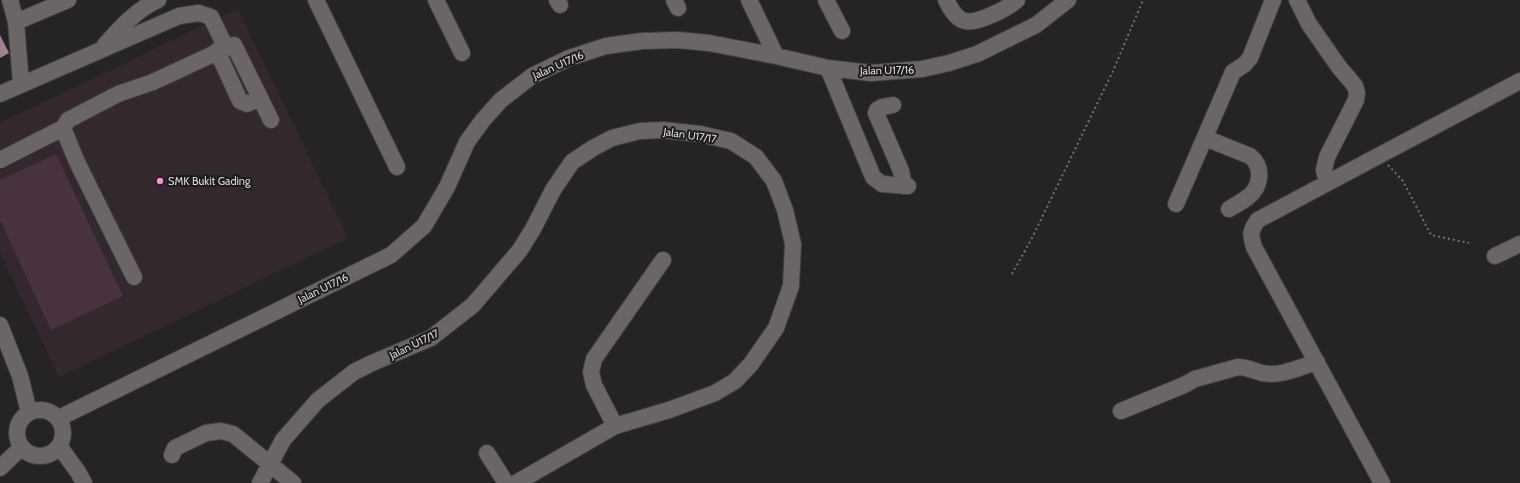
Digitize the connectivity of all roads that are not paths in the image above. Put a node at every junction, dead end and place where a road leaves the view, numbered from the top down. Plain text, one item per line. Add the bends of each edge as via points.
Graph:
1 (10, 0) edge
2 (68, 0) edge
3 (158, 0) edge
4 (316, 0) edge
5 (436, 0) edge
6 (749, 0) edge
7 (826, 0) edge
8 (946, 0) edge
9 (1018, 0) edge
10 (1068, 0) edge
11 (1273, 0) edge
12 (1298, 0) edge
13 (16, 22) junction
14 (842, 31) dead end
15 (103, 48) junction
16 (222, 50) junction
17 (462, 53) dead end
18 (776, 56) junction
19 (828, 68) junction
20 (1520, 81) edge
21 (21, 84) junction
22 (0, 94) edge
23 (892, 105) dead end
24 (271, 120) dead end
25 (63, 128) junction
26 (1205, 138) junction
27 (0, 160) edge
28 (397, 167) dead end
29 (1327, 183) junction
30 (1176, 204) dead end
31 (1229, 209) dead end
32 (1520, 244) edge
33 (1494, 256) dead end
34 (663, 260) dead end
35 (134, 277) dead end
36 (0, 325) edge
37 (1317, 362) junction
38 (1120, 411) dead end
39 (29, 412) junction
40 (59, 418) junction
41 (615, 426) junction
42 (59, 446) junction
43 (22, 447) junction
44 (487, 453) dead end
45 (172, 455) dead end
46 (270, 464) junction
47 (0, 468) edge
48 (84, 483) edge
49 (260, 483) edge
50 (292, 483) edge
51 (506, 483) edge
52 (516, 483) edge
53 (1382, 483) edge

1 - 13 street
2 - 13 street
3 - 15 street via 121,26
4 - 28 street
5 - 17 street
6 - 18 street
7 - 14 street
8 - 9 street via 956,15 965,21 978,21
10 - 19 street, Jalan U17/16 via 1036,25 977,54 949,63 922,69 871,72
11 - 26 street via 1250,58 1233,72
12 - 29 street via 1309,24 1355,86 1357,93 1356,100 1327,157 1324,170
13 - 21 street
15 - 16 street via 179,16 198,13 212,17
15 - 21 street
16 - 24 street via 240,102 247,104 260,98
16 - 25 street via 153,82 118,94 68,120
18 - 19 street, Jalan U17/16
18 - 40 street, Jalan U17/16 via 708,43 678,40 642,41 606,46 569,58 532,76 501,100 483,120 467,142 447,187 424,226 391,255
19 - 23 street via 873,178 882,184 906,186 876,113 879,108
20 - 29 street
21 - 22 street
25 - 27 street
25 - 35 street
26 - 30 street
26 - 31 street via 1250,156 1259,167 1260,175 1255,189
29 - 37 street via 1258,220 1251,230 1254,247
32 - 33 street
34 - 41 street via 594,359 594,385
36 - 39 street via 20,376
37 - 38 street via 1271,374 1238,367 1195,379
37 - 53 street
39 - 40 street via 45,410
39 - 43 street via 23,417 18,428 18,440
40 - 42 street via 64,432
41 - 46 street, Jalan U17/17 via 715,393 735,381 751,364 776,328 791,286 793,244 785,210 774,181 756,158 731,141 700,134 663,130 640,131 612,138 577,158 553,190 520,250 474,305 431,338 354,372 318,400 283,440
41 - 52 street, Jalan U17/17
42 - 43 street via 48,455 41,456
42 - 48 street
43 - 47 street
44 - 51 street
45 - 46 street via 175,448 181,444 206,433 221,431 233,434
46 - 49 street, Jalan U17/17
46 - 50 street

